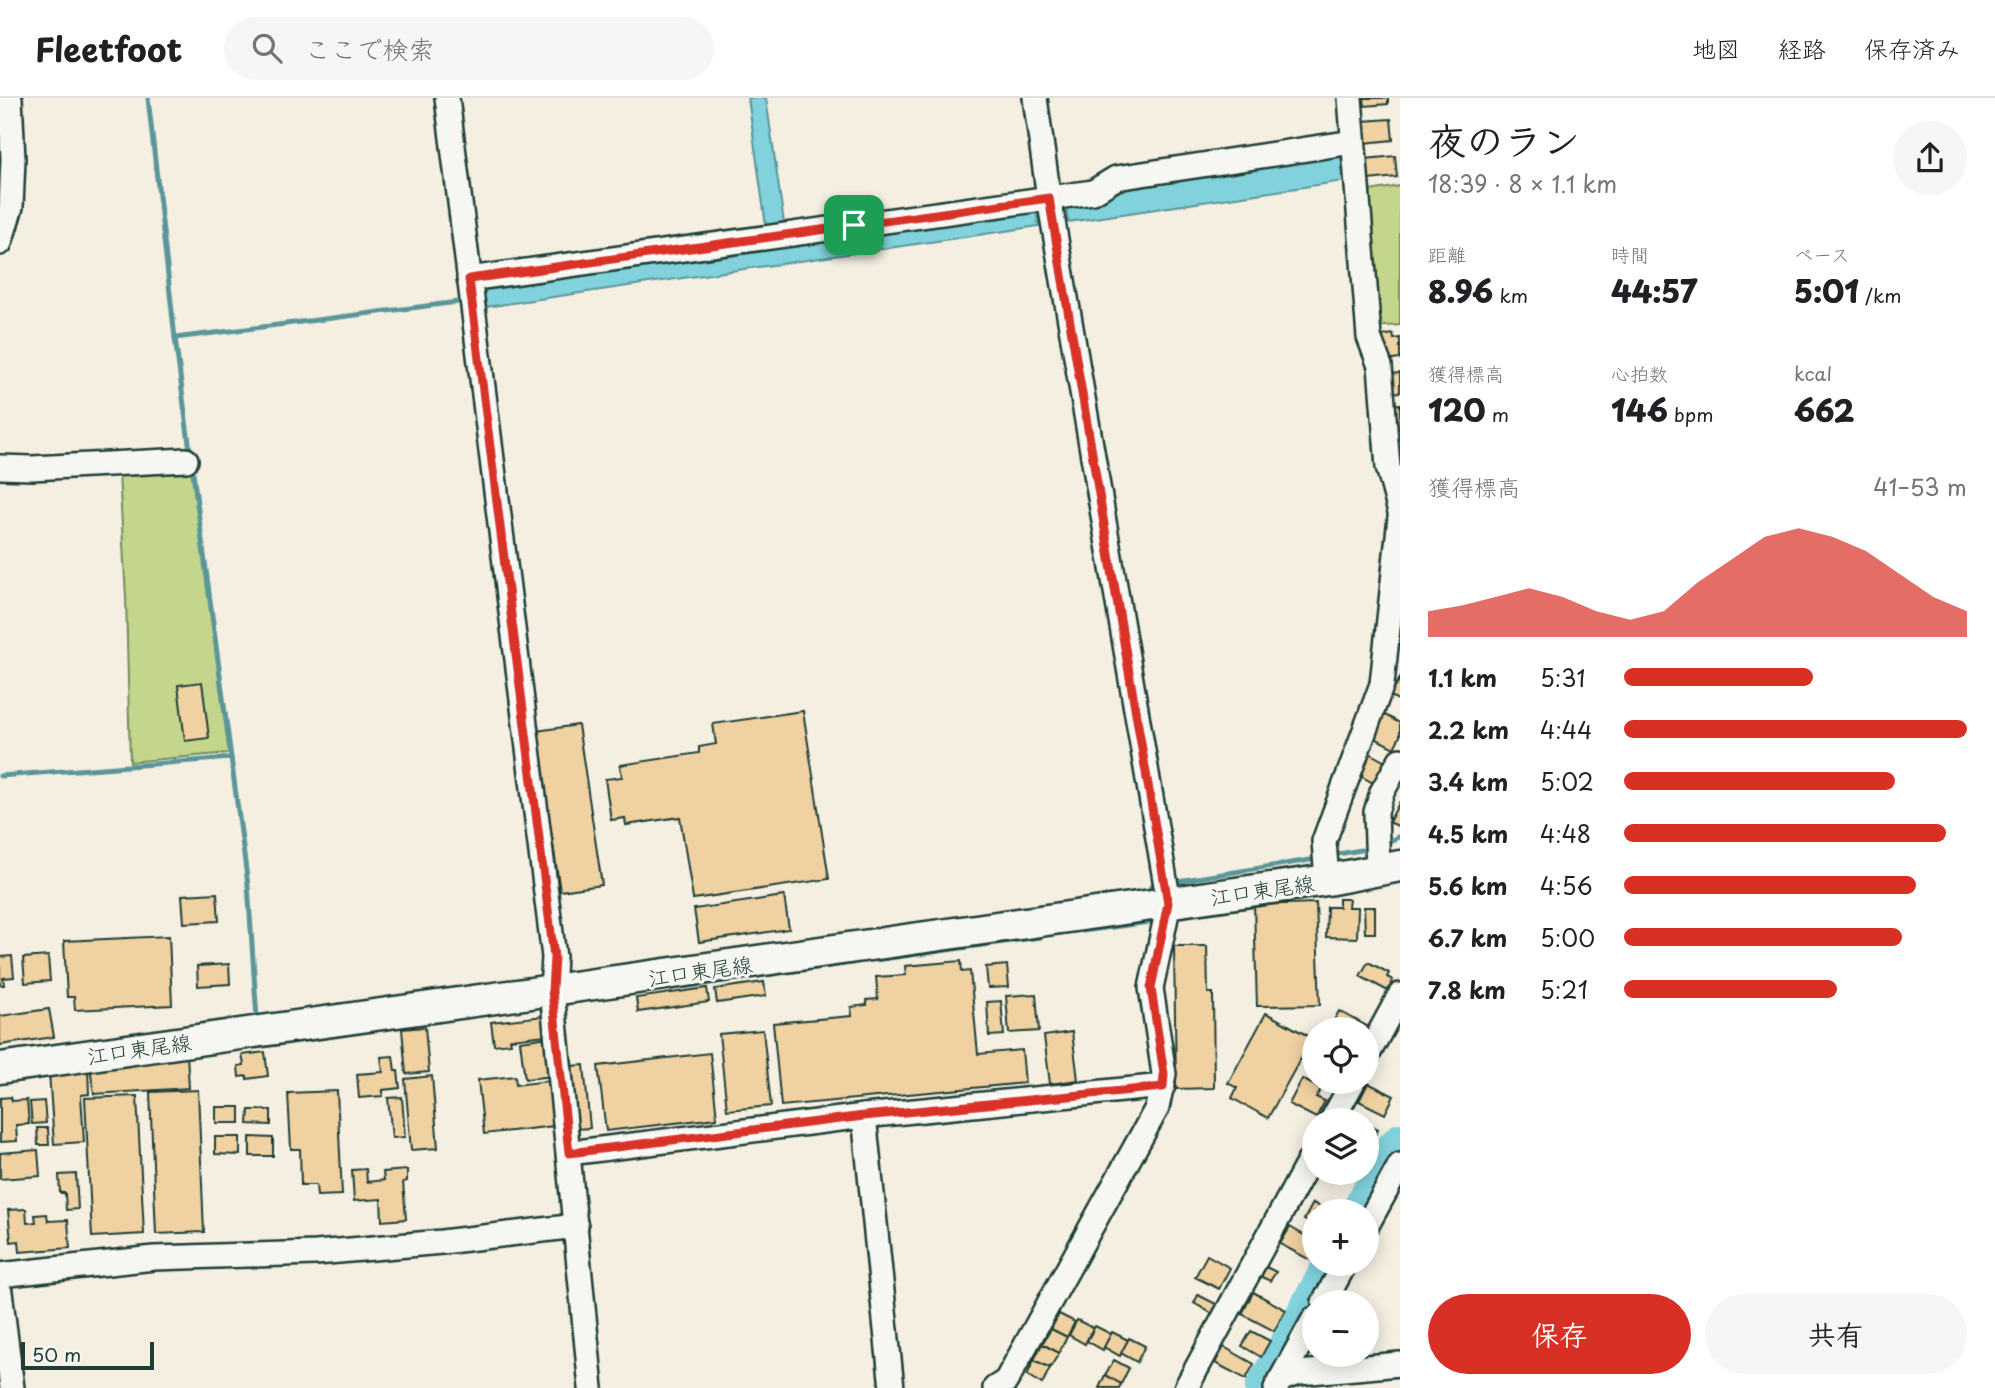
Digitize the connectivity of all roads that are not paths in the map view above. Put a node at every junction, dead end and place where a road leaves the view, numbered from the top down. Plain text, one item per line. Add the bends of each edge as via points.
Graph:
1 (10, 98) edge
2 (447, 98) edge
3 (1035, 98) edge
4 (1350, 98) edge
5 (1353, 142) junction
6 (1049, 198) junction
7 (0, 243) edge
8 (469, 279) junction
9 (186, 460) dead end
10 (0, 467) edge
11 (1400, 514) edge
12 (1400, 760) edge
13 (1389, 869) edge
14 (1327, 880) junction
15 (1168, 903) junction
16 (552, 991) junction
17 (1400, 995) edge
18 (1379, 1034) edge
19 (0, 1068) edge
20 (1163, 1087) junction
21 (864, 1116) junction
22 (569, 1153) junction
23 (1400, 1166) edge
24 (1302, 1174) edge
25 (1379, 1204) edge
26 (576, 1226) junction
27 (0, 1275) edge
28 (0, 1292) edge
29 (1302, 1340) edge
30 (1400, 1364) edge
31 (1278, 1383) edge
32 (12, 1388) edge
33 (592, 1388) edge
34 (892, 1388) edge
35 (995, 1388) edge
36 (1186, 1388) edge

1 - 7 street via 11,207
2 - 8 street
3 - 6 street
4 - 5 street
5 - 6 street via 1116,178 1093,192
5 - 11 street via 1369,337 1380,366 1388,467
6 - 8 street
6 - 15 street
8 - 16 street via 554,957
9 - 10 street
11 - 14 street via 1382,684 1324,841
12 - 13 street via 1376,812
13 - 14 main road, 江口東尾線
14 - 15 main road, 江口東尾線
15 - 16 main road, 江口東尾線
15 - 20 street via 1151,988
16 - 19 main road, 江口東尾線
16 - 22 street
17 - 18 street
20 - 21 street
20 - 35 street via 1157,1108 1006,1381
21 - 22 street
21 - 34 street
22 - 26 street
23 - 25 street
24 - 36 street
26 - 27 street via 316,1253 154,1258
26 - 33 street
28 - 32 street
29 - 31 street
30 - 31 street via 1298,1373

